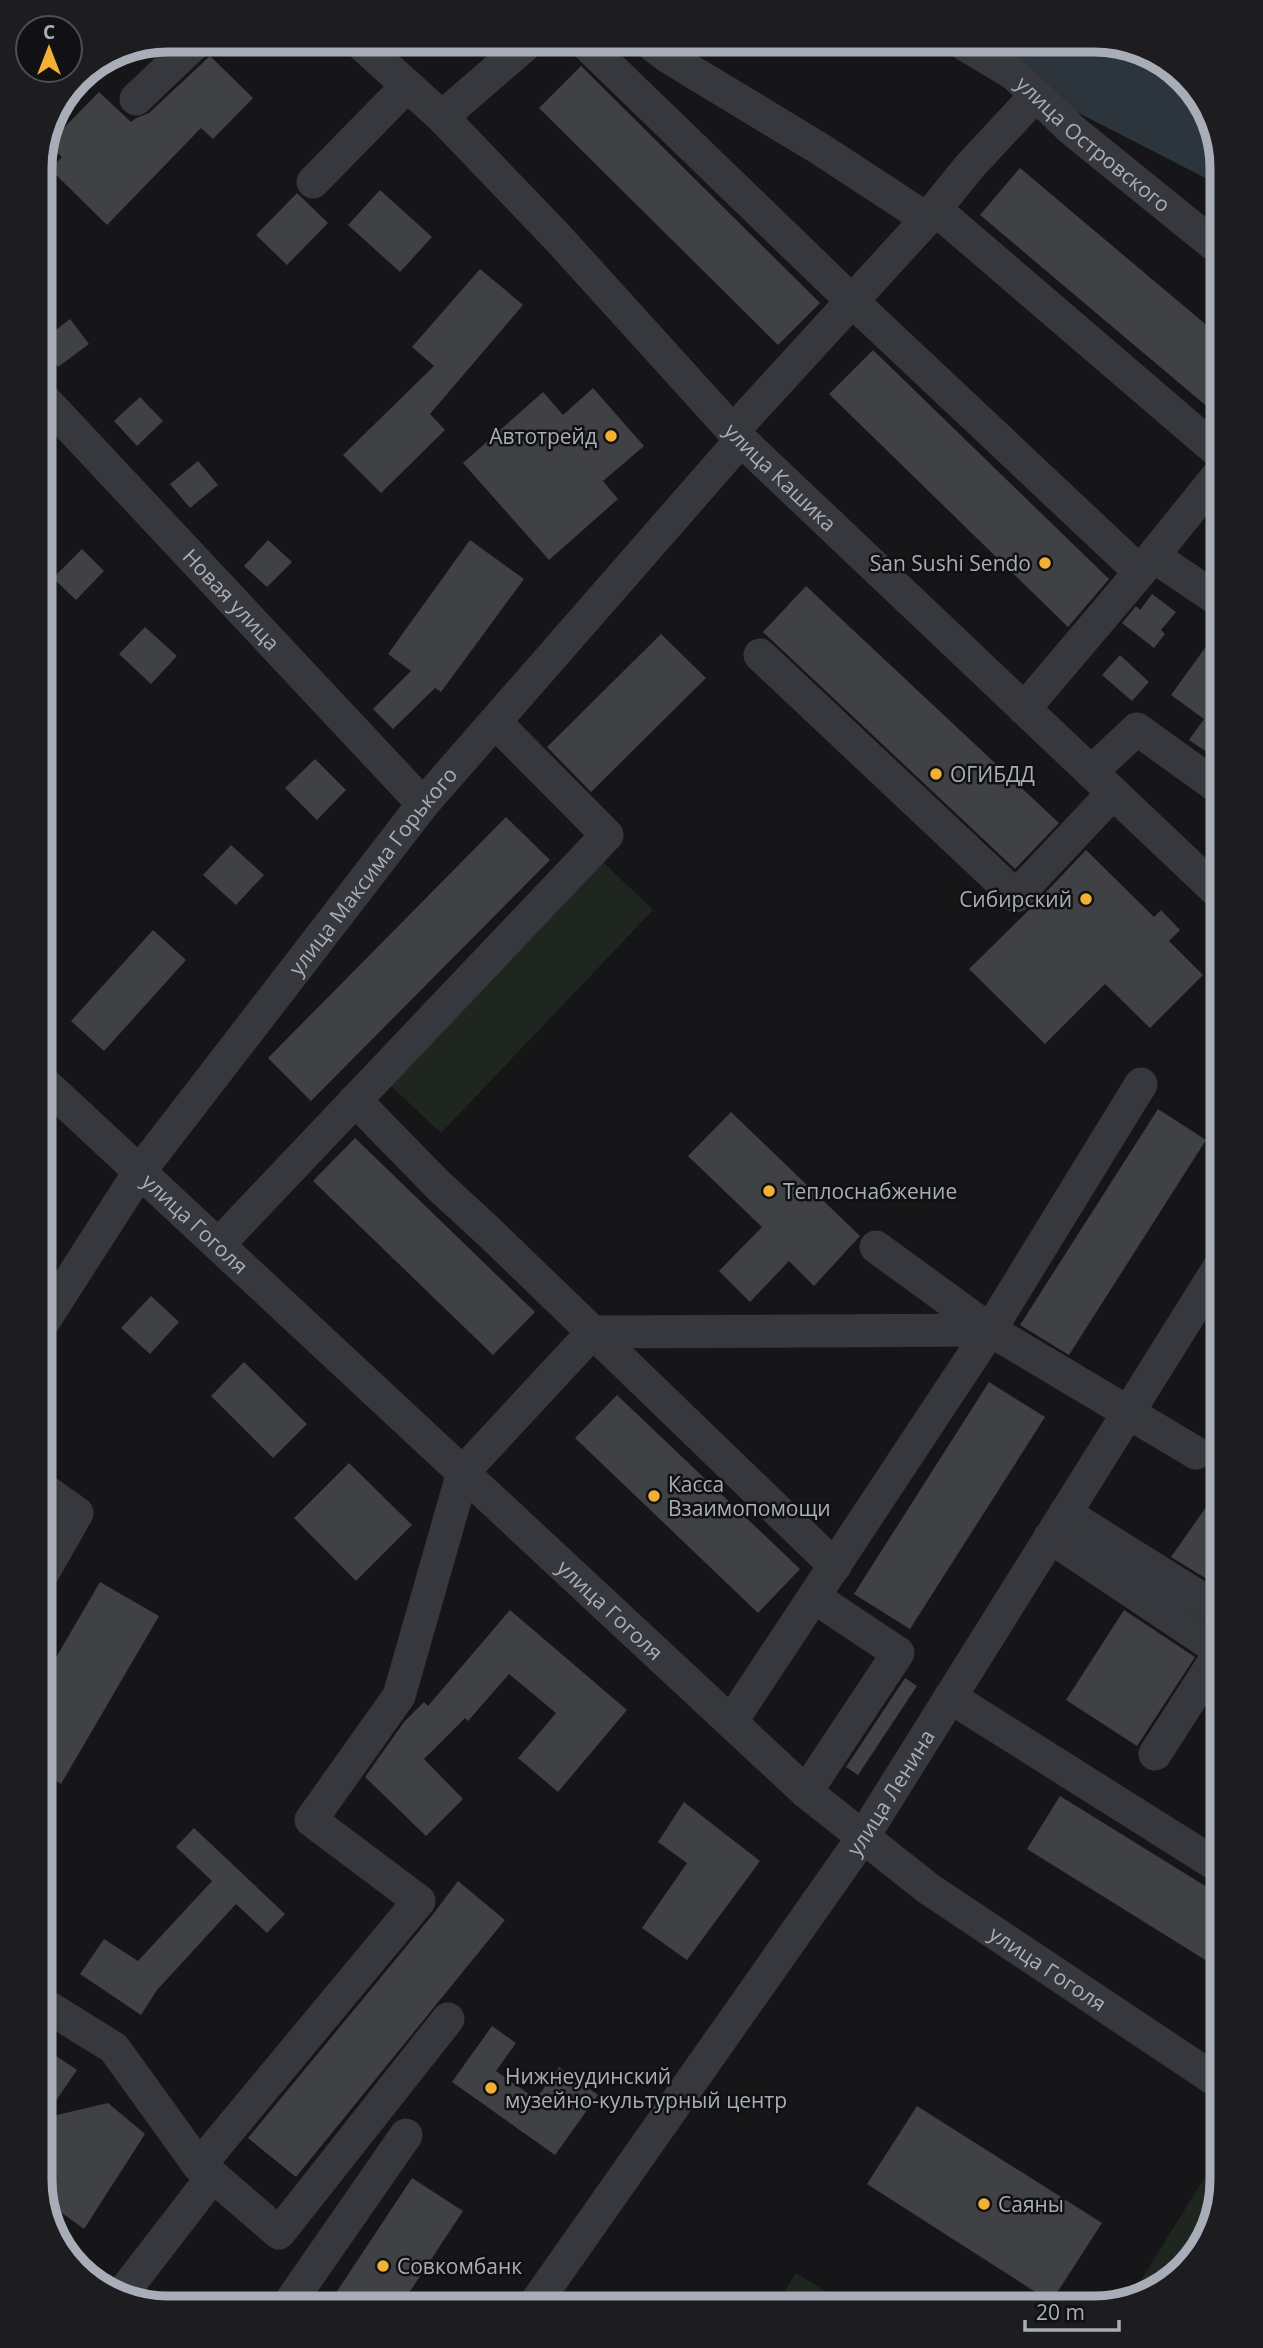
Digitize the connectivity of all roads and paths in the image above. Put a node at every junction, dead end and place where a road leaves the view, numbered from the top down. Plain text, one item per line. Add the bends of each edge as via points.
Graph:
1 (185, 52) edge
2 (370, 52) edge
3 (517, 52) edge
4 (595, 52) edge
5 (662, 53) edge
6 (980, 53) edge
7 (407, 86) junction
8 (1036, 96) junction
9 (136, 99) dead end
10 (442, 117) junction
11 (313, 182) dead end
12 (931, 214) junction
13 (1210, 242) edge
14 (852, 302) junction
15 (53, 410) edge
16 (737, 436) junction
17 (1210, 445) edge
18 (1210, 485) edge
19 (1147, 564) junction
20 (1210, 596) edge
21 (760, 655) dead end
22 (1024, 709) junction
23 (495, 722) junction
24 (1210, 782) edge
25 (1102, 783) junction
26 (423, 804) junction
27 (1210, 885) edge
28 (1141, 1084) dead end
29 (53, 1091) edge
30 (355, 1100) junction
31 (140, 1171) junction
32 (219, 1244) junction
33 (876, 1247) dead end
34 (1210, 1284) edge
35 (52, 1308) edge
36 (990, 1330) junction
37 (593, 1332) junction
38 (1128, 1413) junction
39 (1196, 1453) dead end
40 (463, 1472) junction
41 (52, 1496) edge
42 (1058, 1525) junction
43 (52, 1556) edge
44 (835, 1566) junction
45 (814, 1597) junction
46 (1210, 1605) edge
47 (1210, 1642) edge
48 (1210, 1668) edge
49 (950, 1697) junction
50 (731, 1722) junction
51 (1155, 1754) dead end
52 (806, 1792) junction
53 (863, 1837) junction
54 (1210, 1861) edge
55 (52, 2010) edge
56 (448, 2019) dead end
57 (1210, 2071) edge
58 (406, 2135) dead end
59 (206, 2171) junction
60 (127, 2287) edge
61 (295, 2295) edge
62 (541, 2295) edge

1 - 9 street
2 - 7 street, улица Кашика
3 - 10 street
4 - 14 street
5 - 12 street
6 - 8 street, улица Островского via 1014,74
7 - 10 street, улица Кашика
7 - 11 street
8 - 12 street, улица Максима Горького
8 - 13 street, улица Островского via 1071,130
10 - 16 street, улица Кашика
12 - 14 street, улица Максима Горького
12 - 17 street
14 - 16 street, улица Максима Горького
14 - 19 street
15 - 26 street, Новая улица
16 - 22 street, улица Кашика
16 - 23 street, улица Максима Горького
18 - 19 street
19 - 20 street
19 - 22 street
21 - 25 street via 1016,896
22 - 25 street, улица Кашика
23 - 26 street, улица Максима Горького
23 - 30 street via 607,835
24 - 25 street via 1137,729
25 - 27 street, улица Кашика
26 - 31 street, улица Максима Горького
28 - 36 street
29 - 31 street, улица Гоголя
30 - 32 street
30 - 37 street
31 - 32 street, улица Гоголя
31 - 35 street, улица Максима Горького
32 - 40 street, улица Гоголя
33 - 36 street
34 - 38 street, улица Ленина
36 - 37 street
36 - 38 street
36 - 44 street
37 - 40 street
37 - 44 street
38 - 39 street
38 - 42 street, улица Ленина
40 - 50 street, улица Гоголя
40 - 59 street via 399,1696 311,1820 419,1901
41 - 43 street via 77,1513
42 - 46 street
42 - 47 street
42 - 49 street, улица Ленина
44 - 45 street
45 - 50 street
45 - 52 street via 898,1653
48 - 51 street
49 - 53 street, улица Ленина
49 - 54 street
50 - 52 street, улица Гоголя
52 - 53 street, улица Гоголя
53 - 57 street, улица Гоголя via 929,1889
53 - 62 street, улица Ленина
55 - 59 street via 114,2048
56 - 59 street via 279,2233
58 - 61 street
59 - 60 street

